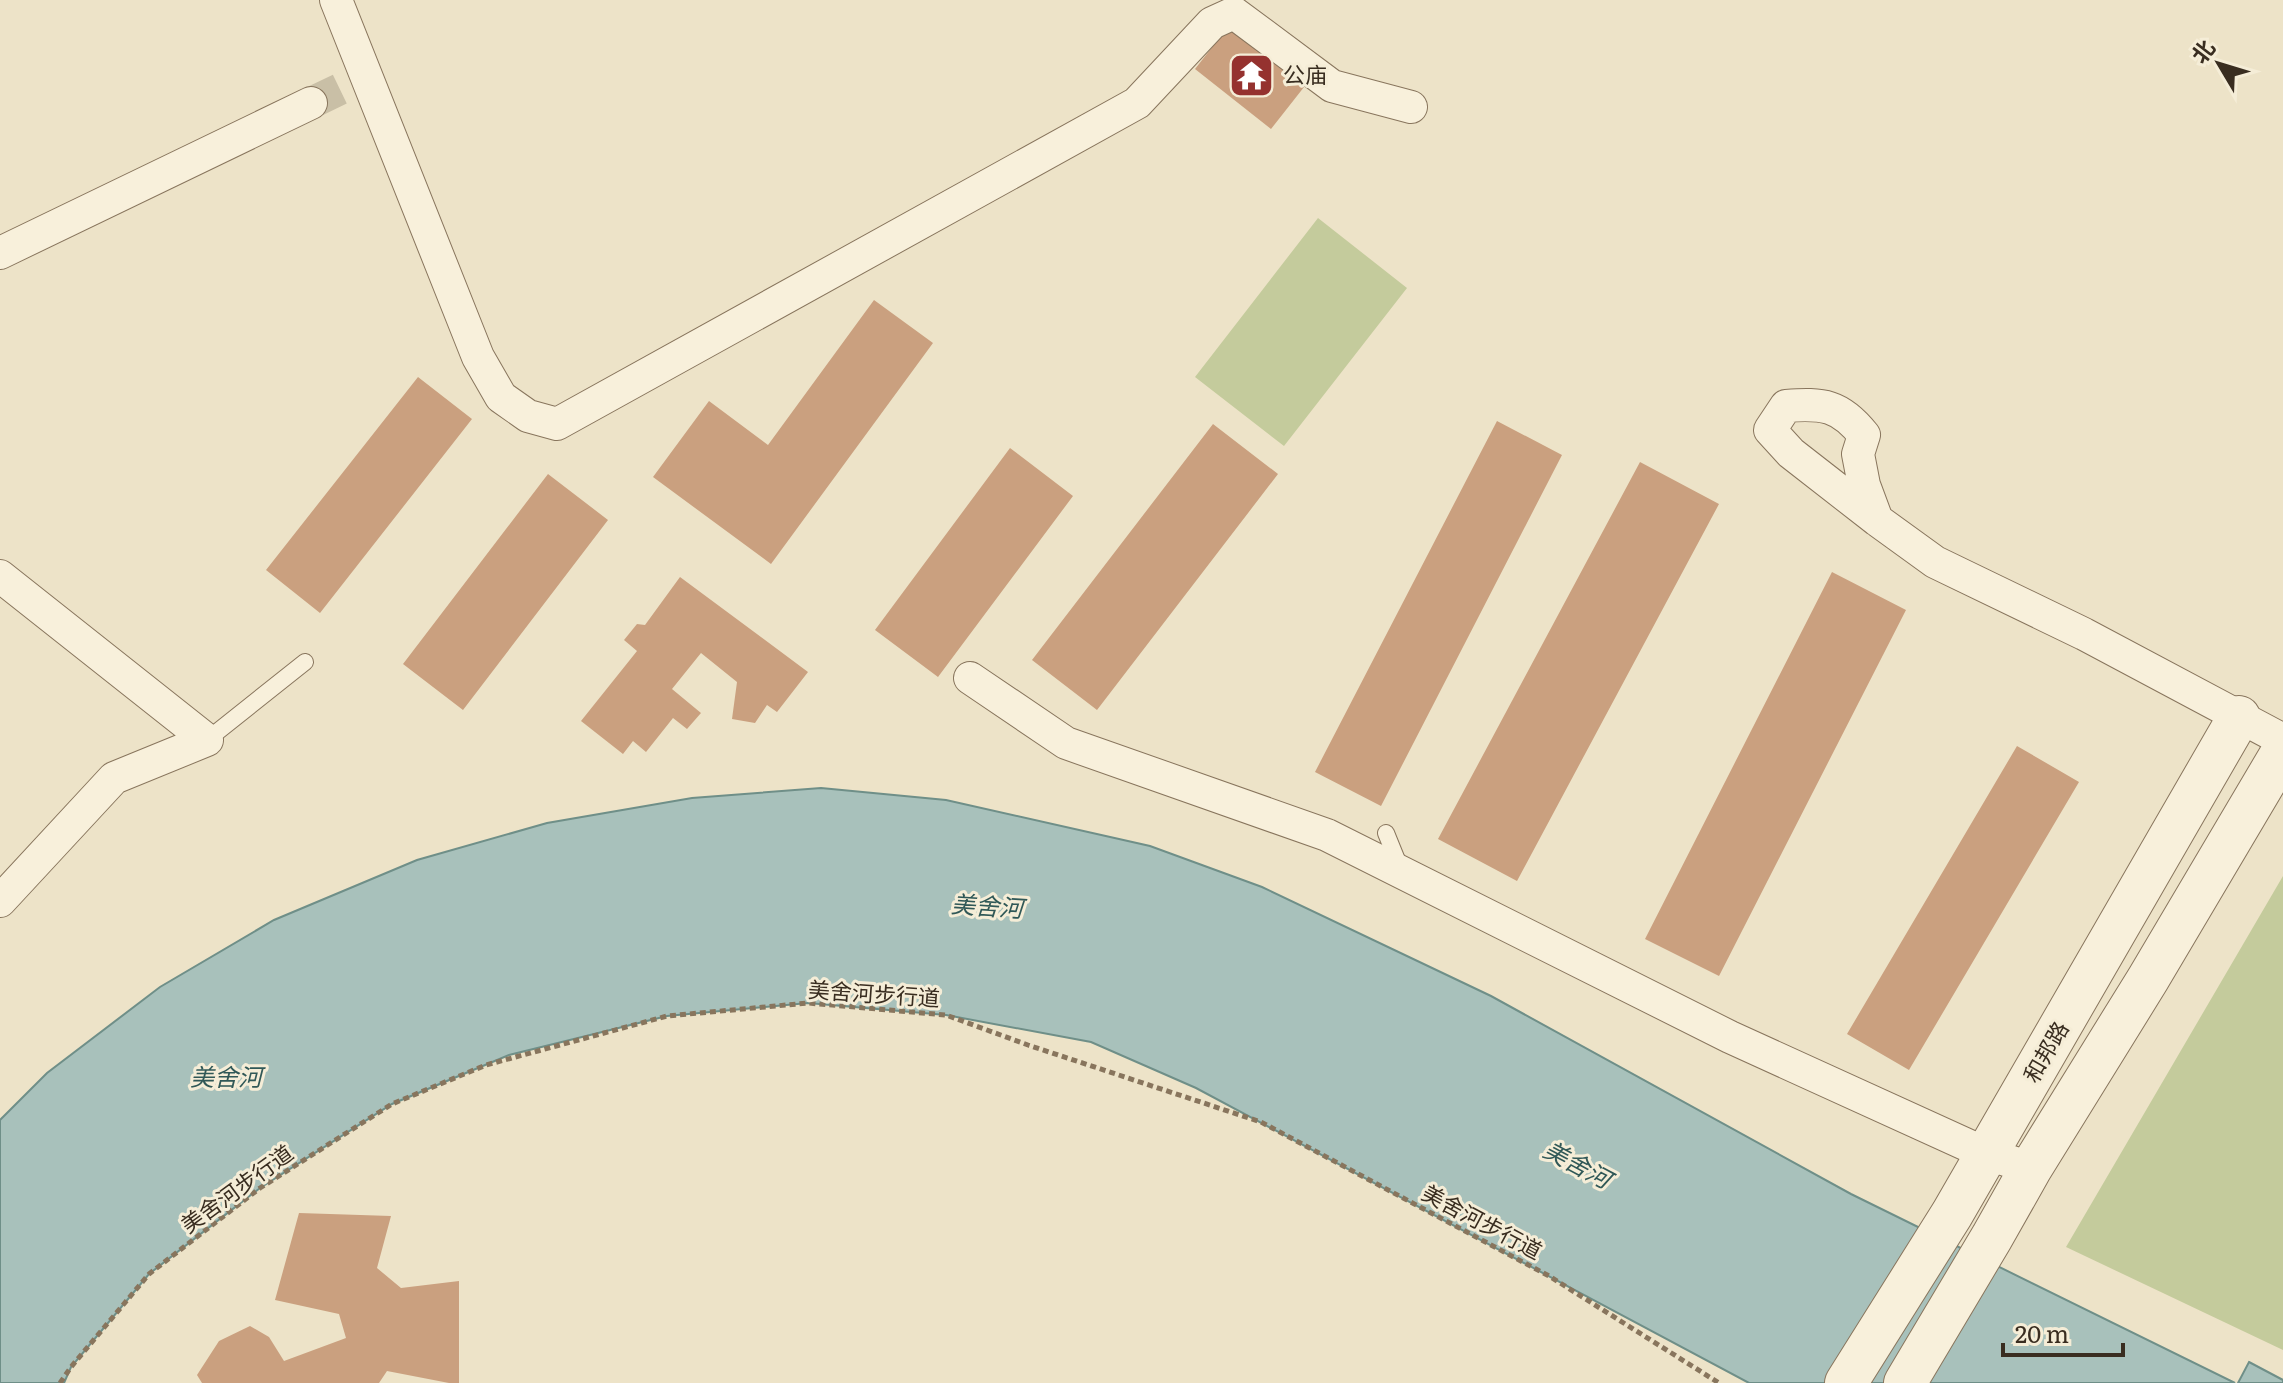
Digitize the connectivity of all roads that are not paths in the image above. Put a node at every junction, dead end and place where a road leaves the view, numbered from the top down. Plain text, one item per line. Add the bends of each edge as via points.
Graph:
1 (336, 0) edge
2 (311, 103) tunnel mouth
3 (1411, 107) dead end
4 (0, 253) edge
5 (1877, 520) dead end
6 (0, 576) edge
7 (305, 662) dead end
8 (970, 678) dead end
9 (2239, 717) junction
10 (207, 740) junction
11 (2283, 740) edge
12 (2283, 751) edge
13 (1386, 833) dead end
14 (1402, 872) junction
15 (0, 901) edge
16 (1987, 1154) junction
17 (2031, 1168) junction
18 (1846, 1383) edge
19 (1905, 1383) edge

1 - 3 street via 478,357 501,397 528,416 557,424 1137,103 1212,23 1234,13 1332,86
2 - 4 street
5 - 9 street via 1935,562
6 - 10 street
7 - 10 lane
8 - 14 street via 1066,743 1327,835
9 - 11 street
9 - 16 street, 和邦路
10 - 15 street via 114,778
12 - 17 street
13 - 14 lane
14 - 16 street via 1730,1037
16 - 17 street
16 - 18 street, 和邦路
17 - 19 street

